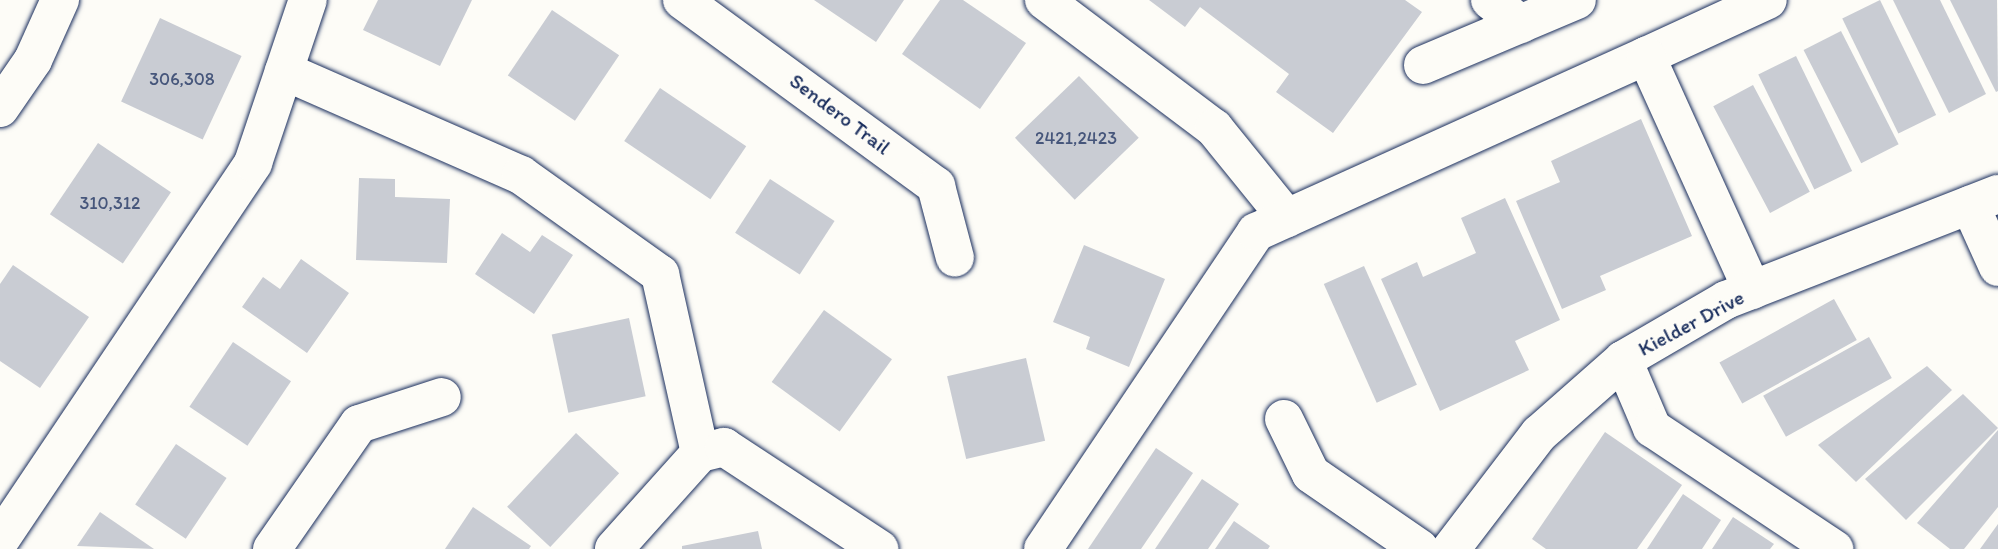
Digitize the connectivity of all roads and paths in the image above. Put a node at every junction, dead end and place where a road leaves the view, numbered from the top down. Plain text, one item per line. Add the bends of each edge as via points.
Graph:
1 (60, 0) edge
2 (308, 0) edge
3 (682, 0) edge
4 (1044, 0) edge
5 (1490, 0) edge
6 (1577, 0) edge
7 (1768, 0) edge
8 (1521, 24) junction
9 (1646, 55) junction
10 (1423, 65) dead end
11 (284, 71) junction
12 (0, 108) edge
13 (1984, 200) edge
14 (1287, 218) junction
15 (955, 258) dead end
16 (1998, 267) edge
17 (1752, 290) junction
18 (1623, 360) junction
19 (442, 397) dead end
20 (1284, 419) dead end
21 (700, 453) junction
22 (0, 540) edge
23 (272, 549) edge
24 (614, 549) edge
25 (879, 549) edge
26 (1044, 549) edge
27 (1420, 549) edge
28 (1451, 549) edge
29 (1834, 549) edge

1 - 12 street via 33,60
2 - 11 street
3 - 15 street, Sendero Trail via 936,186
4 - 14 street via 1214,128
5 - 8 street
6 - 8 street
7 - 9 street
8 - 10 street
9 - 14 street
9 - 17 street
11 - 21 street via 521,175 660,274
11 - 22 street via 253,163
13 - 16 street
13 - 17 street, Kielder Drive
14 - 26 street via 1256,232
17 - 18 street, Kielder Drive via 1726,300
18 - 28 street, Kielder Drive via 1539,434
18 - 29 street via 1652,428
19 - 23 street via 359,424
20 - 27 street via 1311,474
21 - 24 street
21 - 25 street via 724,447

